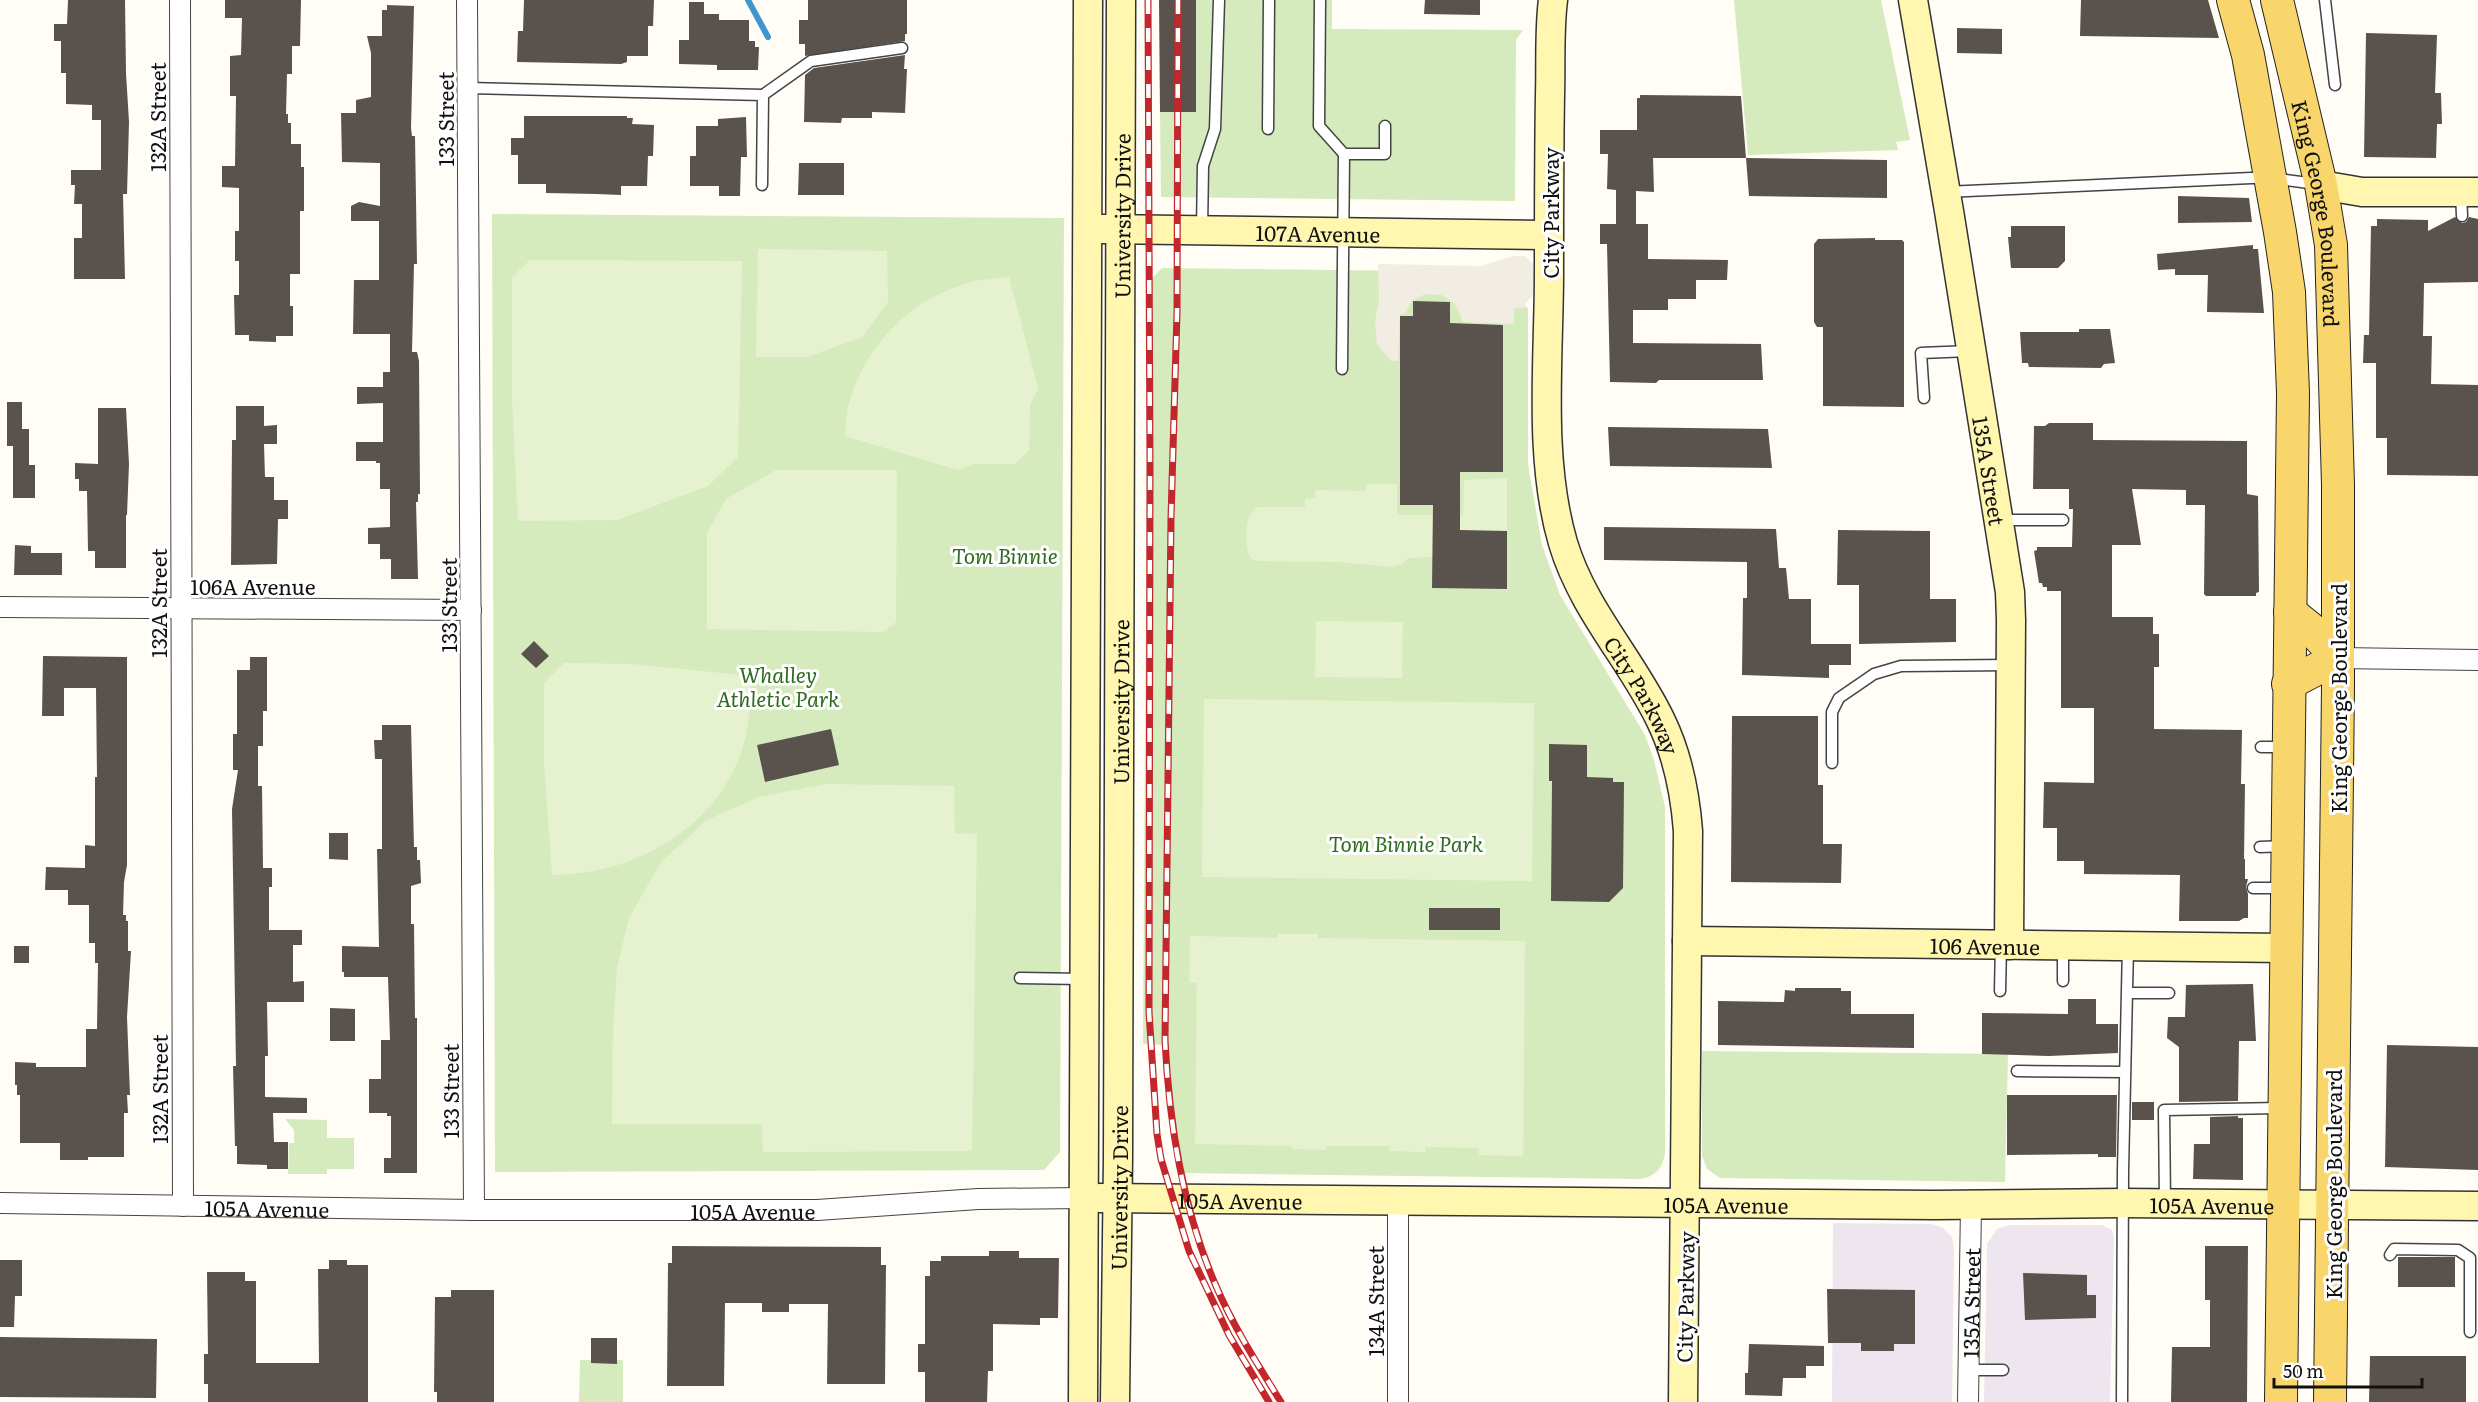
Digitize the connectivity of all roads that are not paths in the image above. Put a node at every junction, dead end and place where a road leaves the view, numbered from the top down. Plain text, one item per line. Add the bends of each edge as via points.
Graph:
1 (180, 0) edge
2 (468, 0) edge
3 (1088, 0) edge
4 (1121, 0) edge
5 (1219, 0) edge
6 (1269, 0) edge
7 (1320, 0) edge
8 (1553, 0) edge
9 (1913, 0) edge
10 (2233, 0) edge
11 (2277, 0) edge
12 (2325, 0) edge
13 (902, 48) dead end
14 (2335, 85) dead end
15 (468, 88) junction
16 (763, 95) junction
17 (1385, 126) dead end
18 (1268, 129) dead end
19 (1344, 154) junction
20 (2271, 178) junction
21 (2321, 184) junction
22 (762, 185) dead end
23 (1945, 192) junction
24 (2467, 200) edge
25 (1088, 228) junction
26 (1120, 229) junction
27 (1202, 230) junction
28 (1343, 232) junction
29 (1548, 235) junction
30 (1971, 351) junction
31 (1342, 369) dead end
32 (1924, 398) dead end
33 (1999, 520) junction
34 (2063, 520) dead end
35 (0, 607) edge
36 (181, 608) junction
37 (471, 610) junction
38 (2290, 612) junction
39 (2338, 658) junction
40 (2478, 660) edge
41 (2011, 665) junction
42 (2288, 684) junction
43 (1832, 763) dead end
44 (2253, 888) dead end
45 (2286, 888) junction
46 (1687, 941) junction
47 (2005, 945) junction
48 (2063, 945) junction
49 (2128, 946) junction
50 (2285, 948) junction
51 (1020, 978) dead end
52 (1084, 979) junction
53 (2063, 981) dead end
54 (2000, 991) dead end
55 (2127, 993) junction
56 (2169, 993) dead end
57 (2017, 1071) dead end
58 (2125, 1072) junction
59 (2284, 1108) junction
60 (1084, 1198) junction
61 (1117, 1198) junction
62 (1398, 1200) junction
63 (0, 1203) edge
64 (1686, 1203) junction
65 (2123, 1203) junction
66 (2165, 1204) junction
67 (2283, 1204) junction
68 (2331, 1204) junction
69 (1971, 1205) junction
70 (183, 1206) junction
71 (2478, 1206) edge
72 (474, 1210) junction
73 (2390, 1254) dead end
74 (2470, 1332) dead end
75 (1968, 1370) junction
76 (2002, 1370) dead end
77 (1083, 1402) edge
78 (1115, 1402) edge
79 (1398, 1402) edge
80 (1683, 1402) edge
81 (1968, 1402) edge
82 (2122, 1402) edge
83 (2281, 1402) edge
84 (2330, 1402) edge

1 - 36 street, 132A Street
2 - 15 street, 133 Street
3 - 25 street, University Drive
4 - 26 street, University Drive
5 - 27 lane via 1215,129 1203,166
6 - 18 lane
7 - 19 lane via 1319,126
8 - 29 street, City Parkway
9 - 23 street, 135A Street
10 - 20 main road, King George Boulevard via 2248,55
11 - 21 main road, King George Boulevard
12 - 14 lane
13 - 16 lane via 811,61
15 - 16 lane
15 - 37 street, 133 Street
16 - 22 lane
17 - 19 lane via 1385,154
19 - 28 lane
20 - 21 lane
20 - 23 lane
20 - 38 main road, King George Boulevard via 2289,292
21 - 24 street via 2362,192
21 - 39 main road, King George Boulevard via 2331,245
23 - 30 street, 135A Street
25 - 26 street, 107A Avenue
25 - 52 street, University Drive
26 - 27 street, 107A Avenue
26 - 61 street, University Drive
27 - 28 street, 107A Avenue
28 - 29 street, 107A Avenue
28 - 31 lane
29 - 46 street, City Parkway via 1548,446 1556,510 1563,542 1583,594 1651,702 1677,759 1688,831
30 - 32 lane via 1922,353
30 - 33 street, 135A Street
33 - 34 lane
33 - 41 street, 135A Street via 2010,592
35 - 36 street, 106A Avenue
36 - 37 street, 106A Avenue
36 - 70 street, 132A Street
37 - 72 street, 133 Street
38 - 39 main road
38 - 42 main road, King George Boulevard
39 - 40 street
39 - 42 main road
39 - 68 main road, King George Boulevard
41 - 43 lane via 1901,666 1874,674 1839,698 1832,712
41 - 47 street, 135A Street
42 - 45 main road, King George Boulevard via 2274,747 2273,847
44 - 45 lane
45 - 50 main road, King George Boulevard
46 - 47 street, 106 Avenue
46 - 64 street, City Parkway
47 - 48 street, 106 Avenue
47 - 54 lane
48 - 49 street, 106 Avenue
48 - 53 lane
49 - 50 street, 106 Avenue
49 - 55 lane
50 - 59 main road, King George Boulevard
51 - 52 lane
52 - 60 street, University Drive
55 - 56 lane
55 - 58 lane
57 - 58 lane
58 - 65 lane
59 - 66 lane via 2164,1110
59 - 67 main road, King George Boulevard
60 - 61 street, 105A Avenue
60 - 72 street, 105A Avenue via 978,1199 817,1210
60 - 77 street, University Drive
61 - 62 street, 105A Avenue
61 - 78 street, University Drive
62 - 64 street, 105A Avenue
62 - 79 street, 134A Street
63 - 70 street, 105A Avenue
64 - 69 street, 105A Avenue
64 - 80 street, City Parkway
65 - 66 street, 105A Avenue
65 - 69 street, 105A Avenue
65 - 82 lane
66 - 67 street, 105A Avenue
67 - 68 street, 105A Avenue
67 - 83 main road, King George Boulevard
68 - 71 street, 105A Avenue
68 - 84 main road, King George Boulevard
69 - 75 street, 135A Street
70 - 72 street, 105A Avenue
73 - 74 lane via 2394,1249 2458,1250 2470,1258
75 - 76 lane
75 - 81 street, 135A Street

